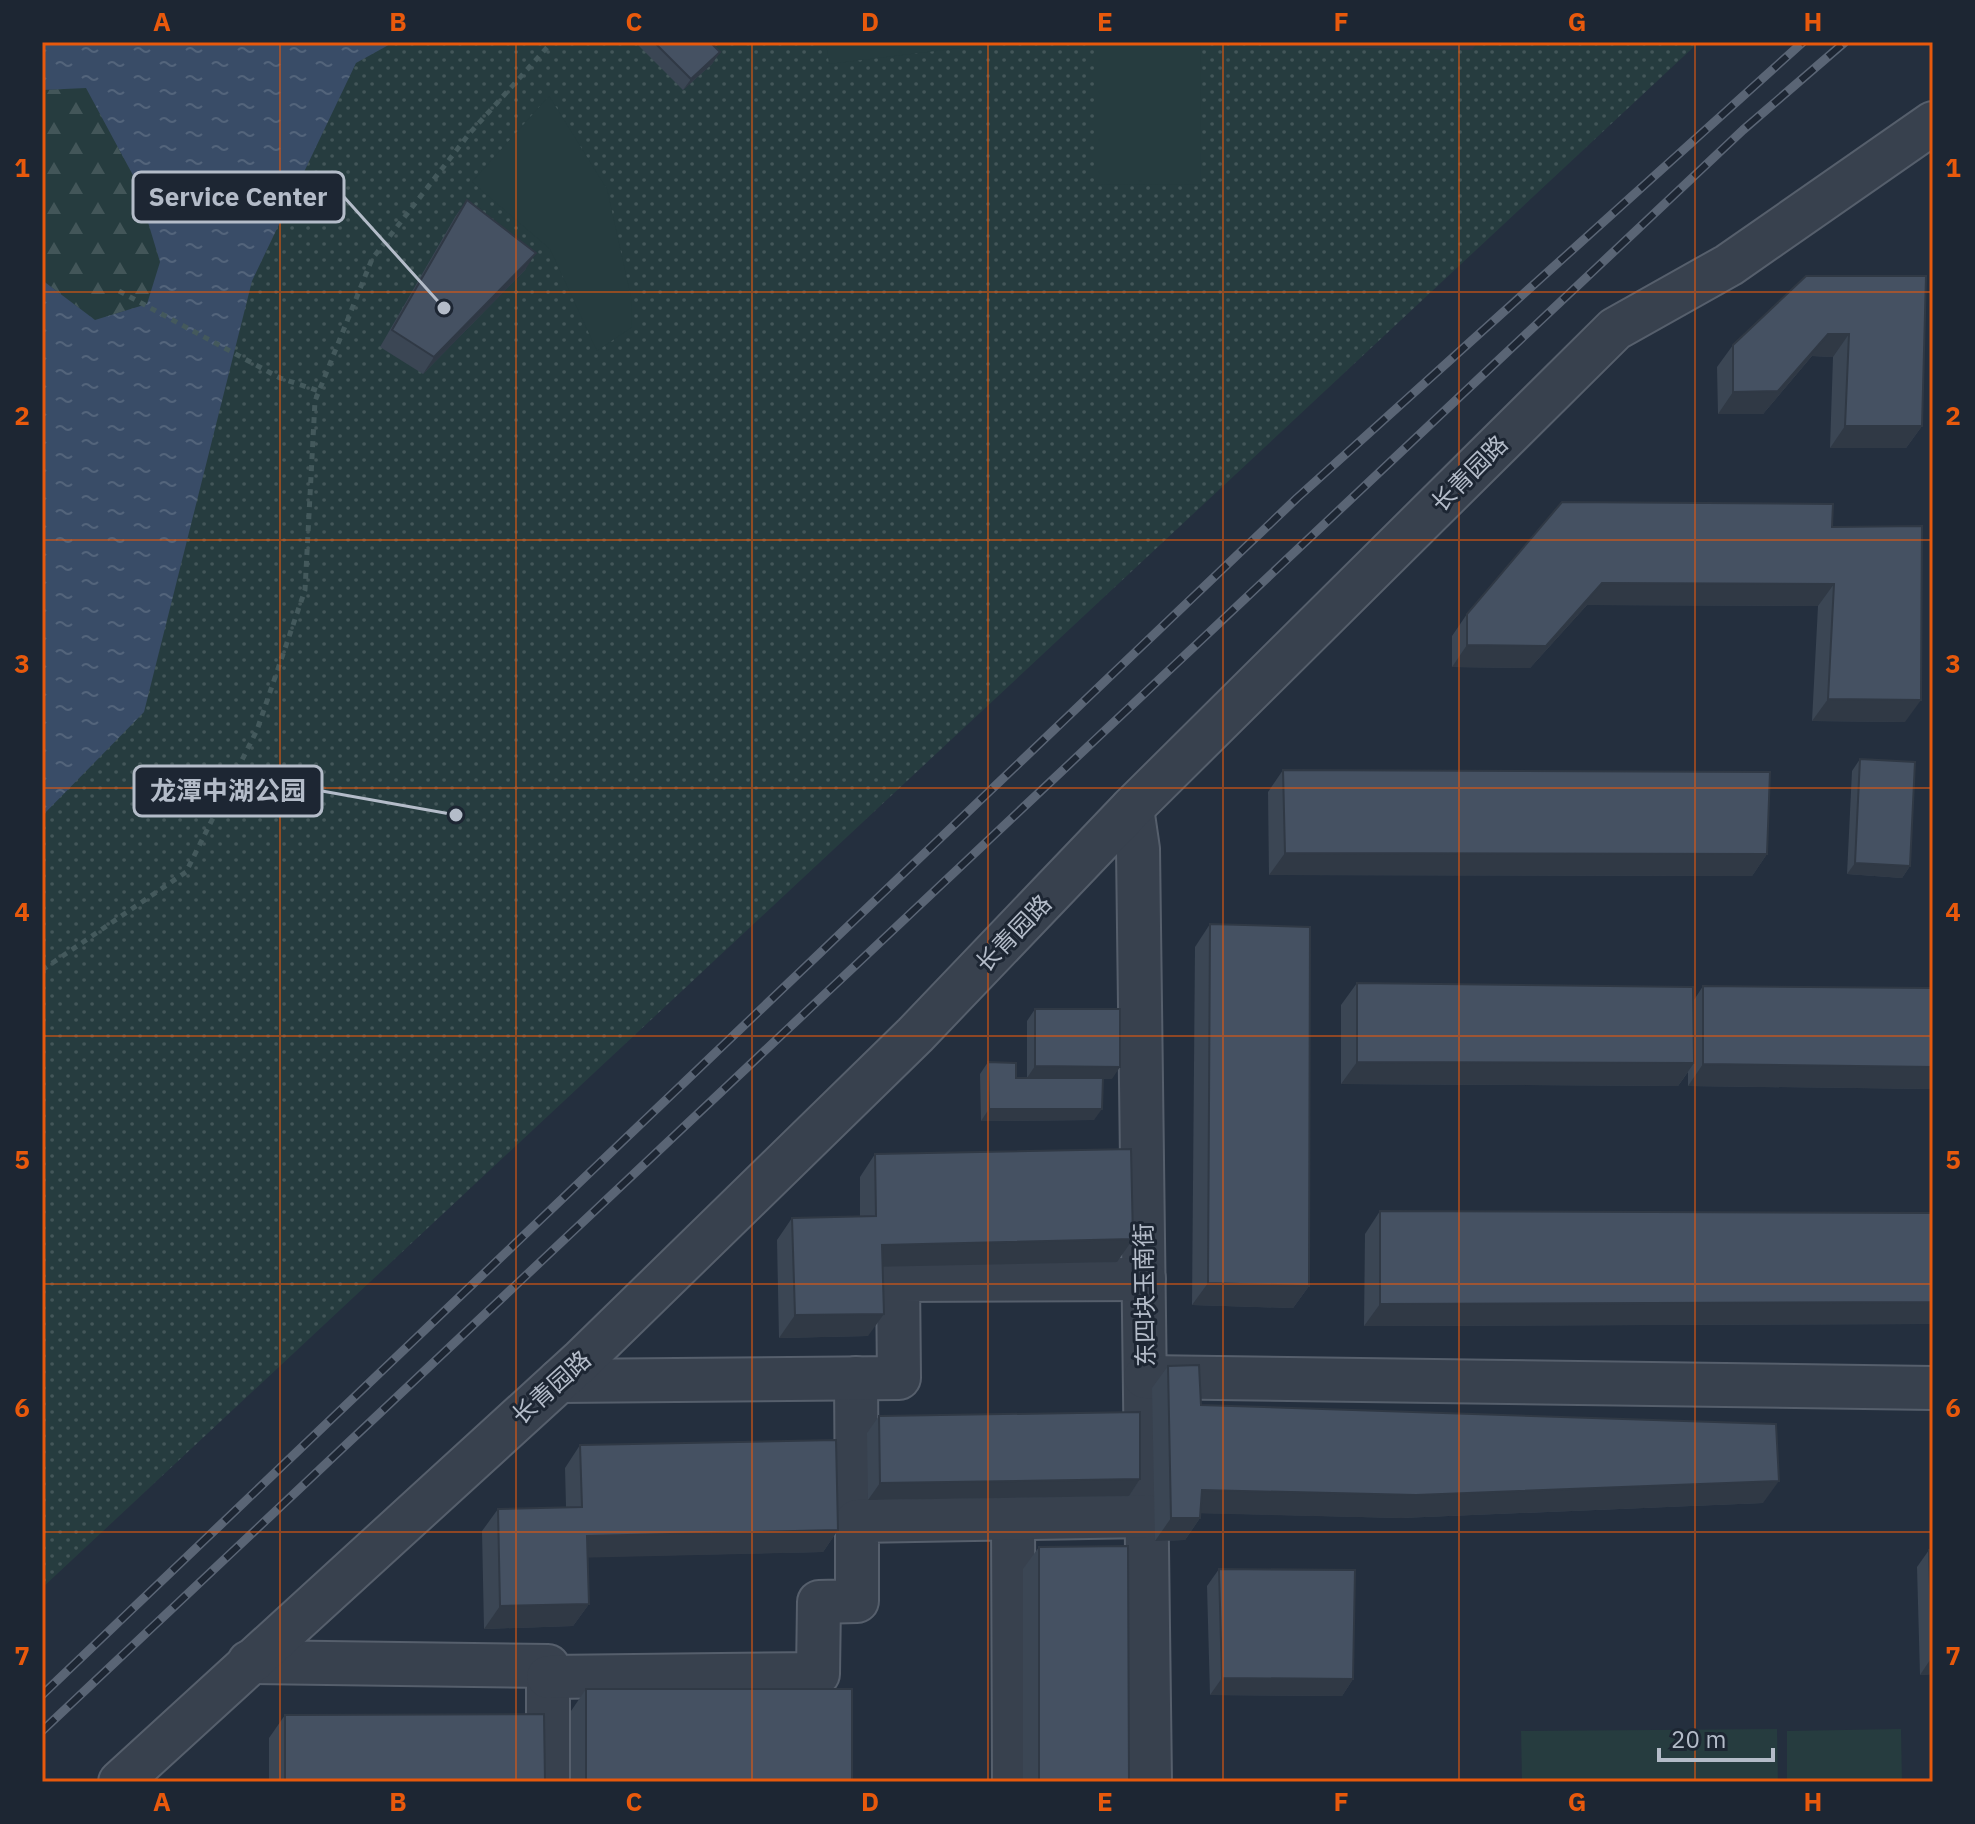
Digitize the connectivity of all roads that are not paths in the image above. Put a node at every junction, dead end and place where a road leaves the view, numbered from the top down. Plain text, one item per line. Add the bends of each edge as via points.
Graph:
1 (1933, 123) edge
2 (1132, 808) junction
3 (1144, 1279) junction
4 (1145, 1377) junction
5 (856, 1378) junction
6 (559, 1381) junction
7 (1933, 1388) edge
8 (1147, 1516) junction
9 (1013, 1519) junction
10 (857, 1521) junction
11 (249, 1662) junction
12 (548, 1677) junction
13 (120, 1782) edge
14 (548, 1782) edge
15 (1014, 1782) edge
16 (1150, 1782) edge

1 - 2 street, 长青园路 via 1729,265 1615,329
2 - 3 street, 东四块玉南街 via 1138,849
2 - 6 street, 长青园路 via 904,1046
3 - 4 street, 东四块玉南街
3 - 5 street via 898,1280 899,1378
4 - 7 street
4 - 8 street, 东四块玉南街
5 - 6 street
5 - 10 street
6 - 11 street, 长青园路
8 - 9 street
8 - 16 street, 东四块玉南街
9 - 10 street
9 - 15 street
10 - 12 street via 857,1601 819,1602 818,1674
11 - 12 street via 548,1666
11 - 13 street, 长青园路
12 - 14 street

